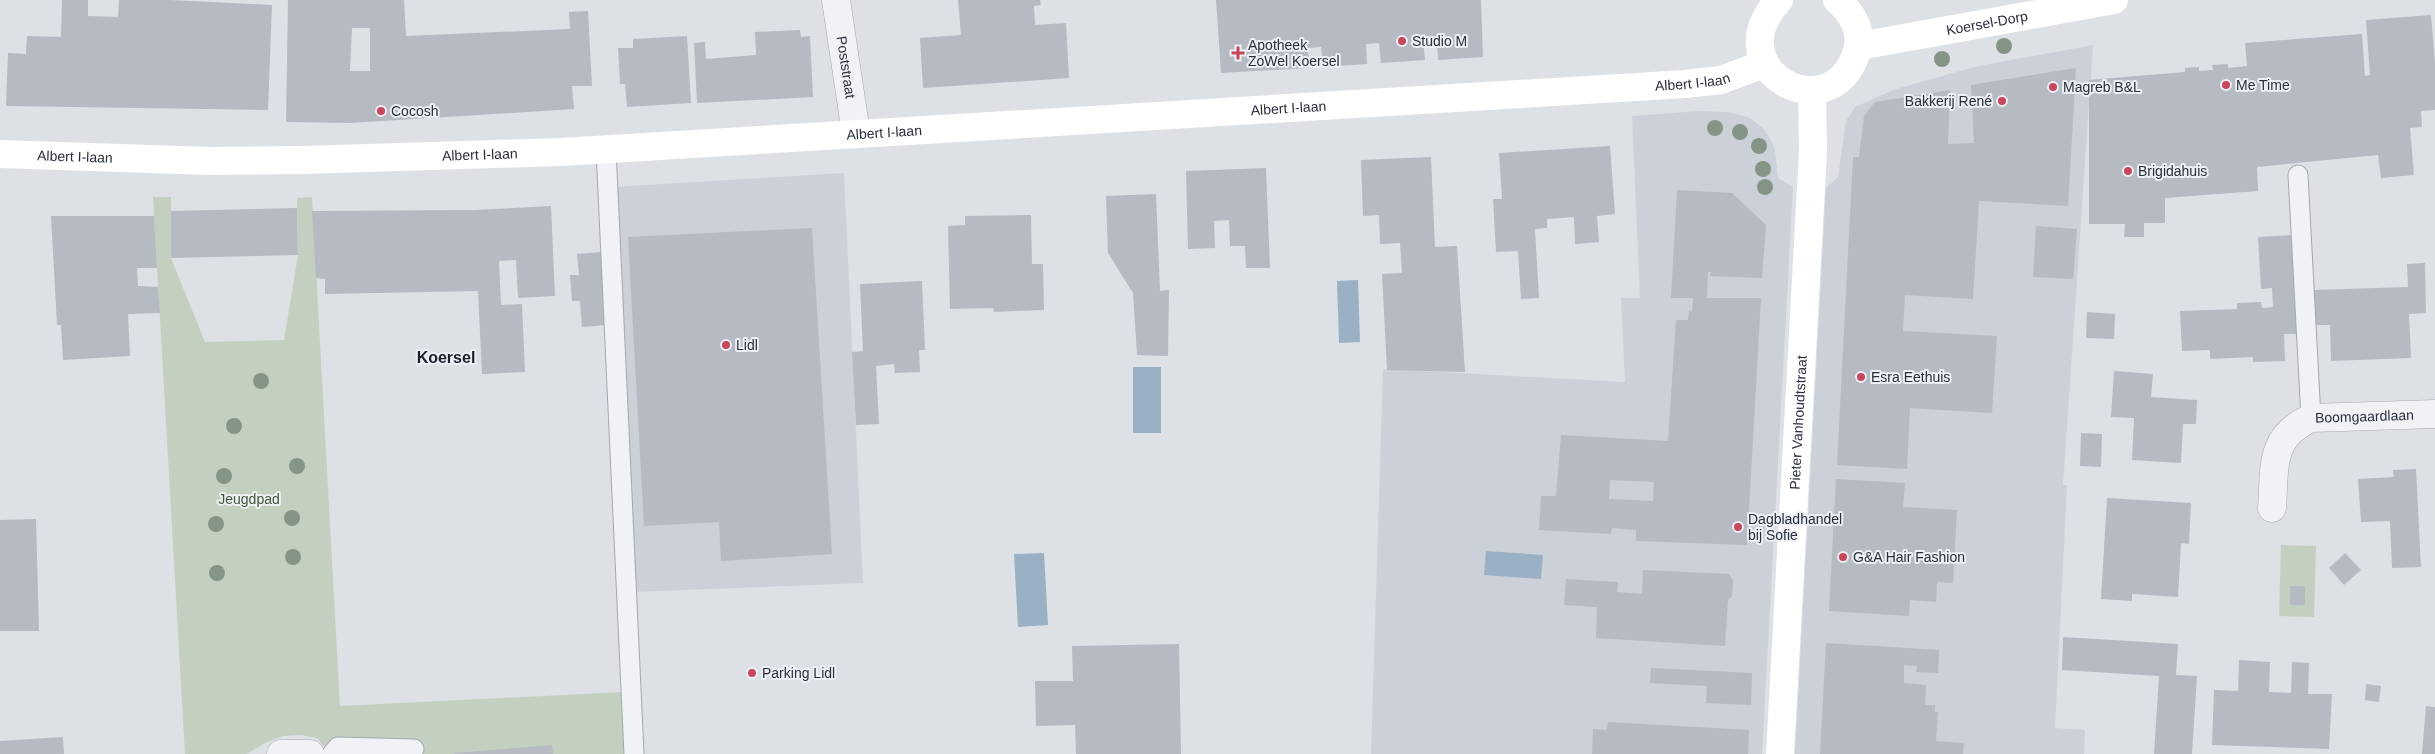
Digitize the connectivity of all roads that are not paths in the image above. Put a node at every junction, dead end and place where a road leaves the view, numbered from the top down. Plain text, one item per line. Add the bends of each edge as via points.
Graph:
1 (836, 0) edge
2 (1779, 0) edge
3 (1838, 0) edge
4 (2114, 0) edge
5 (1859, 46) junction
6 (1764, 64) junction
7 (1812, 90) junction
8 (856, 133) junction
9 (606, 149) junction
10 (0, 154) edge
11 (2298, 175) dead end
12 (2435, 414) edge
13 (2311, 418) junction
14 (2272, 508) dead end
15 (414, 749) dead end
16 (281, 754) edge
17 (310, 754) edge
18 (332, 754) edge
19 (634, 754) edge
20 (1780, 754) edge

1 - 8 street, Poststraat
2 - 6 street via 1767,14 1760,31
3 - 5 street via 1851,12
4 - 5 street, Koersel-Dorp
5 - 7 street via 1842,78 1831,87
6 - 7 street via 1790,87
6 - 8 street, Albert I-laan via 1721,80 1685,84
7 - 20 street, Pieter Vanhoudtstraat via 1813,151
8 - 9 street, Albert I-laan
9 - 10 street, Albert I-laan via 210,161
9 - 19 lane
11 - 13 lane
12 - 13 street, Boomgaardlaan
13 - 14 street, Boomgaardlaan via 2286,434 2276,451
15 - 18 lane via 338,746
16 - 17 street

